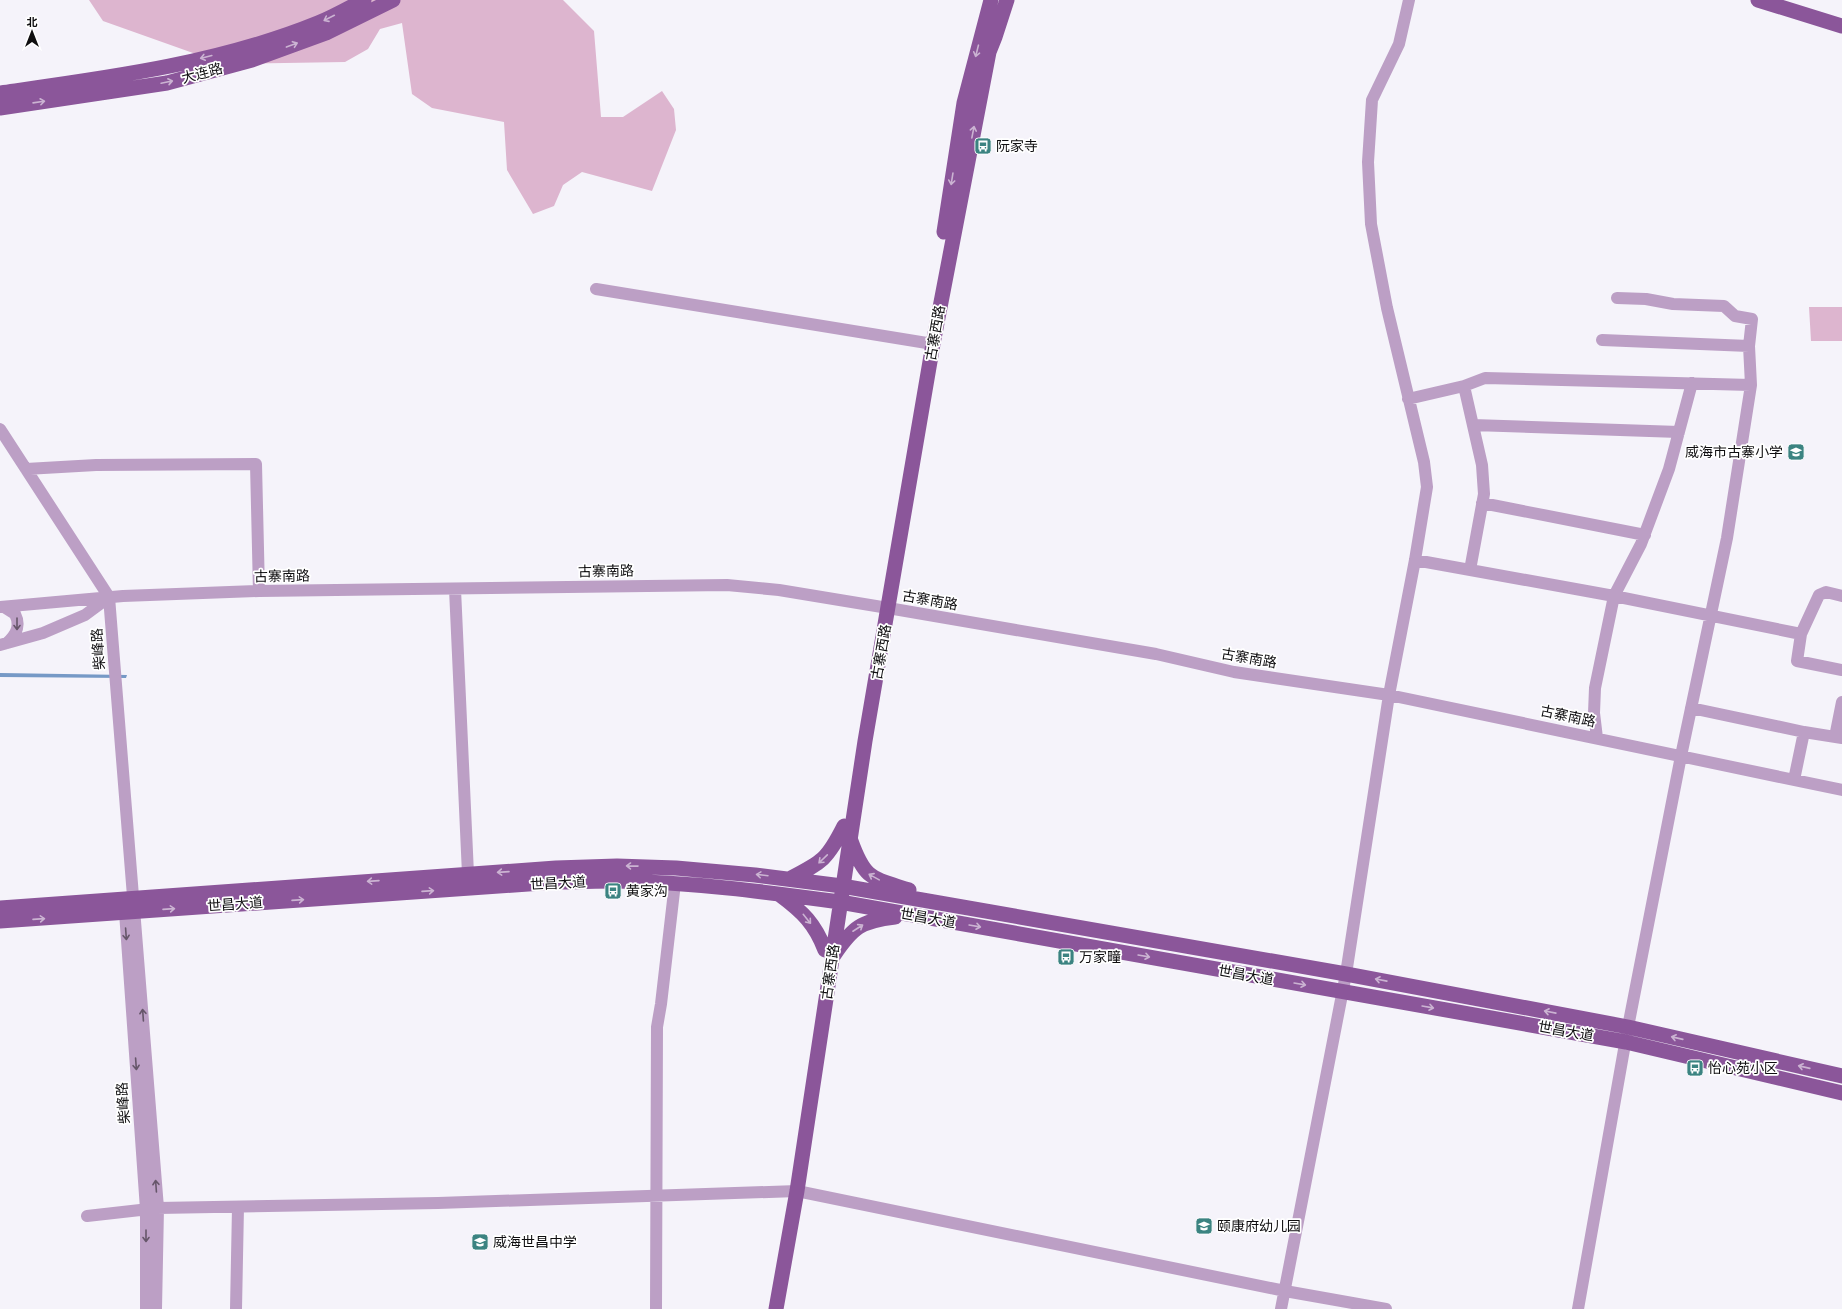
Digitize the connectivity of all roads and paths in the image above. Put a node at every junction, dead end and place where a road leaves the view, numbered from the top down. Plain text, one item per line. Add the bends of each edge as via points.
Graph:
1 (364, 0) edge
2 (393, 0) edge
3 (983, 0) edge
4 (991, 0) edge
5 (1007, 0) edge
6 (1015, 0) edge
7 (1409, 0) edge
8 (1758, 0) edge
9 (1784, 0) edge
10 (1842, 18) edge
11 (1842, 26) edge
12 (988, 35) junction
13 (0, 93) edge
14 (0, 108) edge
15 (596, 289) dead end
16 (1617, 298) dead end
17 (1602, 340) dead end
18 (930, 343) junction
19 (1749, 346) junction
20 (1692, 384) junction
21 (1751, 385) junction
22 (1464, 386) junction
23 (1408, 399) junction
24 (1473, 425) junction
25 (0, 429) edge
26 (1679, 432) junction
27 (26, 469) junction
28 (1482, 503) junction
29 (1645, 535) junction
30 (1415, 560) junction
31 (1470, 570) junction
32 (455, 589) junction
33 (259, 591) junction
34 (1614, 596) junction
35 (1842, 596) edge
36 (109, 597) junction
37 (2, 607) edge
38 (885, 608) junction
39 (1710, 616) junction
40 (1801, 634) junction
41 (3, 644) edge
42 (1842, 670) edge
43 (1389, 695) junction
44 (1842, 702) edge
45 (1691, 708) junction
46 (1804, 732) junction
47 (1839, 737) edge
48 (1597, 738) junction
49 (1681, 756) junction
50 (1794, 780) junction
51 (1842, 790) edge
52 (844, 826) junction
53 (851, 840) junction
54 (468, 874) junction
55 (788, 879) junction
56 (675, 883) junction
57 (839, 886) junction
58 (780, 894) junction
59 (836, 901) junction
60 (935, 902) junction
61 (131, 907) junction
62 (0, 908) edge
63 (912, 915) junction
64 (0, 921) edge
65 (829, 954) junction
66 (1346, 974) junction
67 (1342, 991) junction
68 (1628, 1027) junction
69 (1626, 1042) junction
70 (1842, 1076) edge
71 (1842, 1093) edge
72 (791, 1191) junction
73 (656, 1195) junction
74 (238, 1207) junction
75 (152, 1209) junction
76 (87, 1216) dead end
77 (1285, 1291) junction
78 (146, 1309) edge
79 (156, 1309) edge
80 (236, 1309) edge
81 (656, 1309) edge
82 (767, 1309) edge
83 (776, 1309) edge
84 (1281, 1309) edge
85 (1386, 1309) edge
86 (1578, 1309) edge

1 -> 13 main road, 大连路 via 318,23 242,48 162,68
14 -> 2 main road, 大连路 via 167,83 252,60 326,32
3 - 12 main road via 981,9
4 - 12 main road, 古寨西路
5 - 12 main road, 古寨西路
6 - 12 main road via 1007,24
7 - 23 street via 1399,44 1372,100 1368,162 1371,224
8 - 11 main road
9 - 10 main road
12 - 18 main road, 古寨西路 via 989,52
15 - 18 street
16 - 19 street via 1724,306 1735,316 1752,319
17 - 19 street
18 - 38 main road, 古寨西路
19 - 21 street
20 - 21 street
20 - 22 street via 1485,378
20 - 26 street
21 - 39 street via 1727,538
22 - 23 street
22 - 24 street
23 - 30 street via 1424,462 1427,487
24 - 26 street
24 - 28 street via 1482,465
25 - 27 street, 柴峰路
26 - 29 street via 1669,469
27 - 33 street via 96,465 256,464
27 - 36 street, 柴峰路
28 - 29 street
28 - 31 street
29 - 34 street
30 - 31 street
30 - 43 street
31 - 34 street
32 - 33 street, 古寨南路
32 - 38 street, 古寨南路 via 726,585 779,590
32 - 54 street
33 - 36 street, 古寨南路
34 - 39 street
34 - 48 street via 1595,688
35 - 40 street via 1826,592 1819,595
36 - 37 street, 古寨南路
36 - 41 street via 84,615 43,633
36 - 61 street, 柴峰路
37 -> 41 street via 15,614 18,624 15,634
38 - 43 street, 古寨南路 via 1156,654 1234,672
38 - 52 main road, 古寨西路
38 - 53 main road, 古寨西路
39 - 40 street
39 - 45 street
40 - 42 street via 1797,661
43 - 48 street, 古寨南路
43 - 66 street
44 - 47 street
45 - 46 street
45 - 49 street
46 - 47 street
46 - 50 street
48 - 49 street, 古寨南路
49 - 50 street, 古寨南路
49 - 68 street
50 - 51 street, 古寨南路
52 -> 55 main road via 832,850 822,861
52 - 57 main road, 古寨西路
53 - 57 main road, 古寨西路
60 -> 53 main road via 873,877 864,870 857,859
55 -> 54 main road, 世昌大道 via 676,868 617,866
54 -> 61 main road, 世昌大道
55 - 57 main road, 世昌大道
56 - 58 main road, 世昌大道
61 -> 56 main road, 世昌大道 via 556,882
56 - 73 street via 657,1027
57 - 59 main road, 古寨西路
57 - 60 main road, 世昌大道
58 - 59 main road, 世昌大道
58 -> 65 main road via 808,919
59 - 63 main road, 世昌大道
59 - 65 main road, 古寨西路
60 - 66 main road, 世昌大道
61 - 62 main road, 世昌大道
64 -> 61 main road, 世昌大道
61 - 75 street, 柴峰路
65 -> 63 main road via 858,927 875,919
63 -> 67 main road, 世昌大道
65 - 72 main road, 古寨西路
66 - 67 street
68 -> 66 main road, 世昌大道
67 -> 69 main road, 世昌大道
67 - 77 street
68 - 69 street
70 -> 68 main road, 世昌大道
69 - 71 main road, 世昌大道
69 - 86 street
72 - 73 street
72 - 77 street
72 - 82 main road, 古寨西路
72 - 83 main road, 古寨西路
73 - 74 street
73 - 81 street
74 - 75 street
74 - 80 street
75 - 76 street
75 -> 78 street, 柴峰路
75 - 79 street, 柴峰路
77 - 84 street
77 - 85 street

